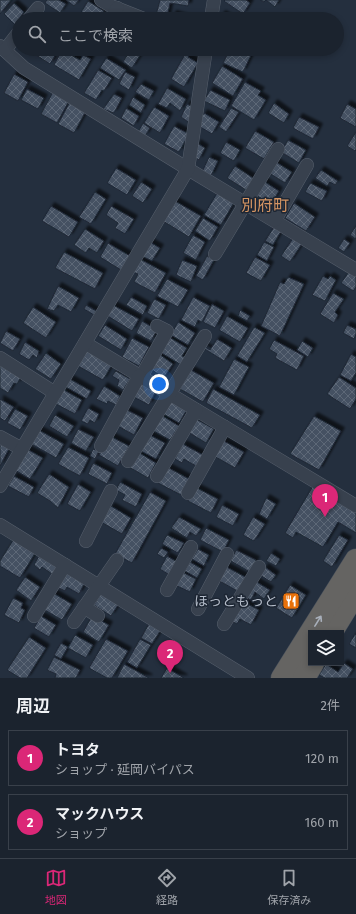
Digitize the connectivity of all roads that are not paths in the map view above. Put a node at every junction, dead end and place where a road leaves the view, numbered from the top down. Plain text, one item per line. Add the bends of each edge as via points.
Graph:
1 (101, 0) edge
2 (214, 0) edge
3 (38, 8) dead end
4 (35, 12) edge
5 (112, 12) edge
6 (212, 12) edge
7 (12, 39) edge
8 (2, 48) edge
9 (205, 56) edge
10 (278, 149) dead end
11 (307, 165) dead end
12 (188, 169) junction
13 (246, 203) junction
14 (275, 220) junction
15 (215, 254) dead end
16 (356, 270) edge
17 (157, 326) dead end
18 (205, 336) dead end
19 (85, 343) junction
20 (0, 358) edge
21 (140, 376) junction
22 (55, 393) junction
23 (169, 394) junction
24 (196, 410) junction
25 (225, 427) junction
26 (0, 437) edge
27 (101, 446) dead end
28 (22, 450) junction
29 (128, 461) dead end
30 (157, 476) dead end
31 (0, 486) edge
32 (111, 491) dead end
33 (188, 493) dead end
34 (356, 506) edge
35 (0, 525) edge
36 (86, 541) dead end
37 (191, 547) dead end
38 (227, 554) dead end
39 (117, 560) dead end
40 (356, 560) edge
41 (65, 565) junction
42 (259, 567) dead end
43 (98, 586) junction
44 (167, 590) dead end
45 (356, 592) edge
46 (84, 607) junction
47 (198, 609) dead end
48 (34, 616) dead end
49 (98, 616) dead end
50 (74, 622) dead end
51 (224, 624) dead end
52 (333, 630) edge
53 (311, 666) edge
54 (248, 678) edge
55 (282, 678) edge
56 (304, 678) edge

1 - 5 street
2 - 6 street
3 - 4 street
7 - 8 street
8 - 12 street via 24,68
9 - 12 street
10 - 13 street
11 - 14 street
12 - 13 street
12 - 19 street
13 - 14 street
13 - 15 street
14 - 16 street
17 - 21 street via 167,331
18 - 23 street
19 - 21 street
19 - 22 street
20 - 22 street
21 - 23 street
21 - 27 street
22 - 28 street
23 - 24 street
23 - 29 street
24 - 25 street
24 - 30 street
25 - 33 street
25 - 34 street
26 - 28 street
28 - 31 street
32 - 36 street
35 - 41 street
37 - 44 street
38 - 47 street
39 - 43 street
55 -> 40 highway
41 - 43 street
41 - 48 street
42 - 51 street
43 - 46 street
43 - 54 street
45 - 52 highway
46 - 49 street
46 - 50 street
53 - 56 highway

